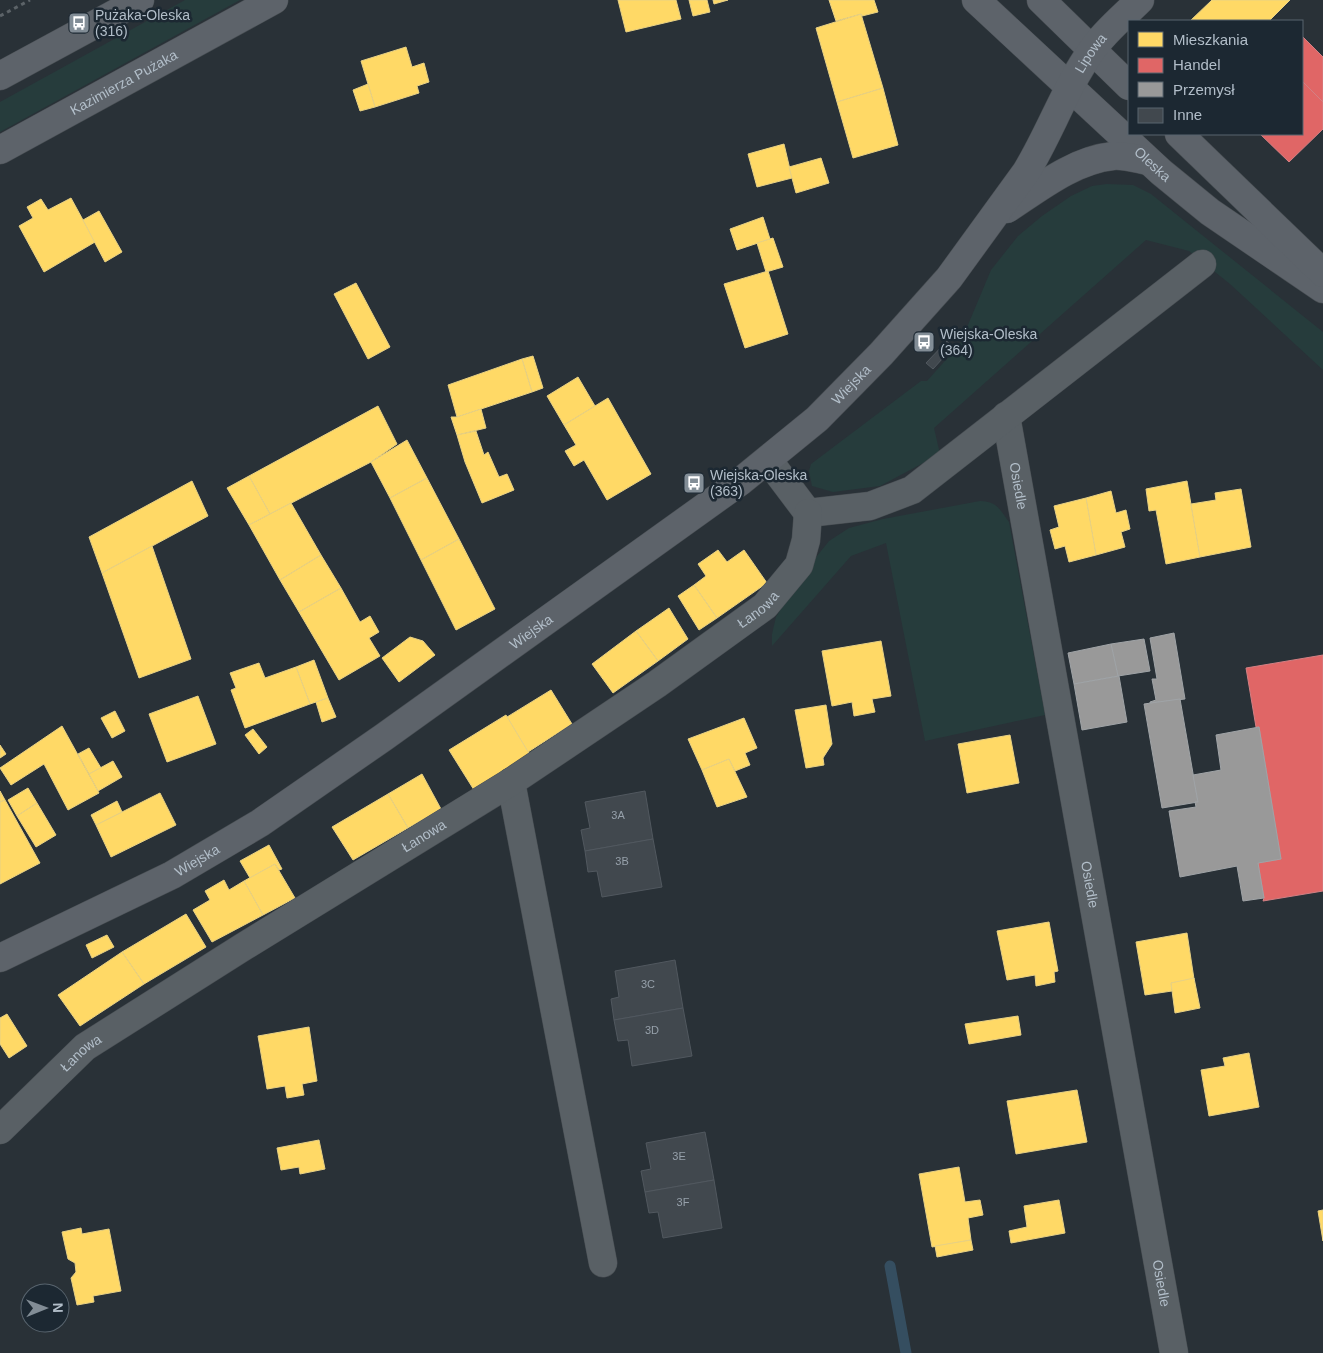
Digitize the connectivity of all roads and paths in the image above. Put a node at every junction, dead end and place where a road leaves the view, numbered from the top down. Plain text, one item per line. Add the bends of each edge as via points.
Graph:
1 (30, 0) edge
2 (140, 0) edge
3 (274, 0) edge
4 (976, 0) edge
5 (1041, 0) edge
6 (1140, 0) edge
7 (0, 16) edge
8 (1092, 50) junction
9 (0, 76) edge
10 (1128, 85) edge
11 (1069, 88) junction
12 (1180, 135) edge
13 (0, 150) edge
14 (1148, 161) junction
15 (993, 218) junction
16 (1202, 264) dead end
17 (1323, 273) edge
18 (1323, 289) edge
19 (1006, 416) junction
20 (768, 460) junction
21 (808, 513) junction
22 (511, 782) junction
23 (0, 958) edge
24 (0, 1130) edge
25 (603, 1263) dead end
26 (1174, 1353) edge

1 - 7 path
2 - 9 street
3 - 13 street, Kazimierza Pużaka
4 - 11 street, Oleska
5 - 8 street
6 - 8 street, Lipowa
8 - 10 street
8 - 11 street, Lipowa
11 - 14 street, Oleska
11 - 15 street, Wiejska via 1036,155
12 - 17 street
14 - 15 street, Wiejska via 1115,155 1088,160 1045,183
14 - 18 street, Oleska via 1210,212
15 - 20 street, Wiejska via 949,278 880,354 817,419
16 - 19 street
19 - 21 street via 912,490 870,506
19 - 26 street, Osiedle
20 - 21 street
20 - 23 street, Wiejska via 415,716 260,823 172,874
21 - 22 street, Łanowa via 806,540 799,565 765,606 657,684
22 - 24 street, Łanowa via 86,1047
22 - 25 street

